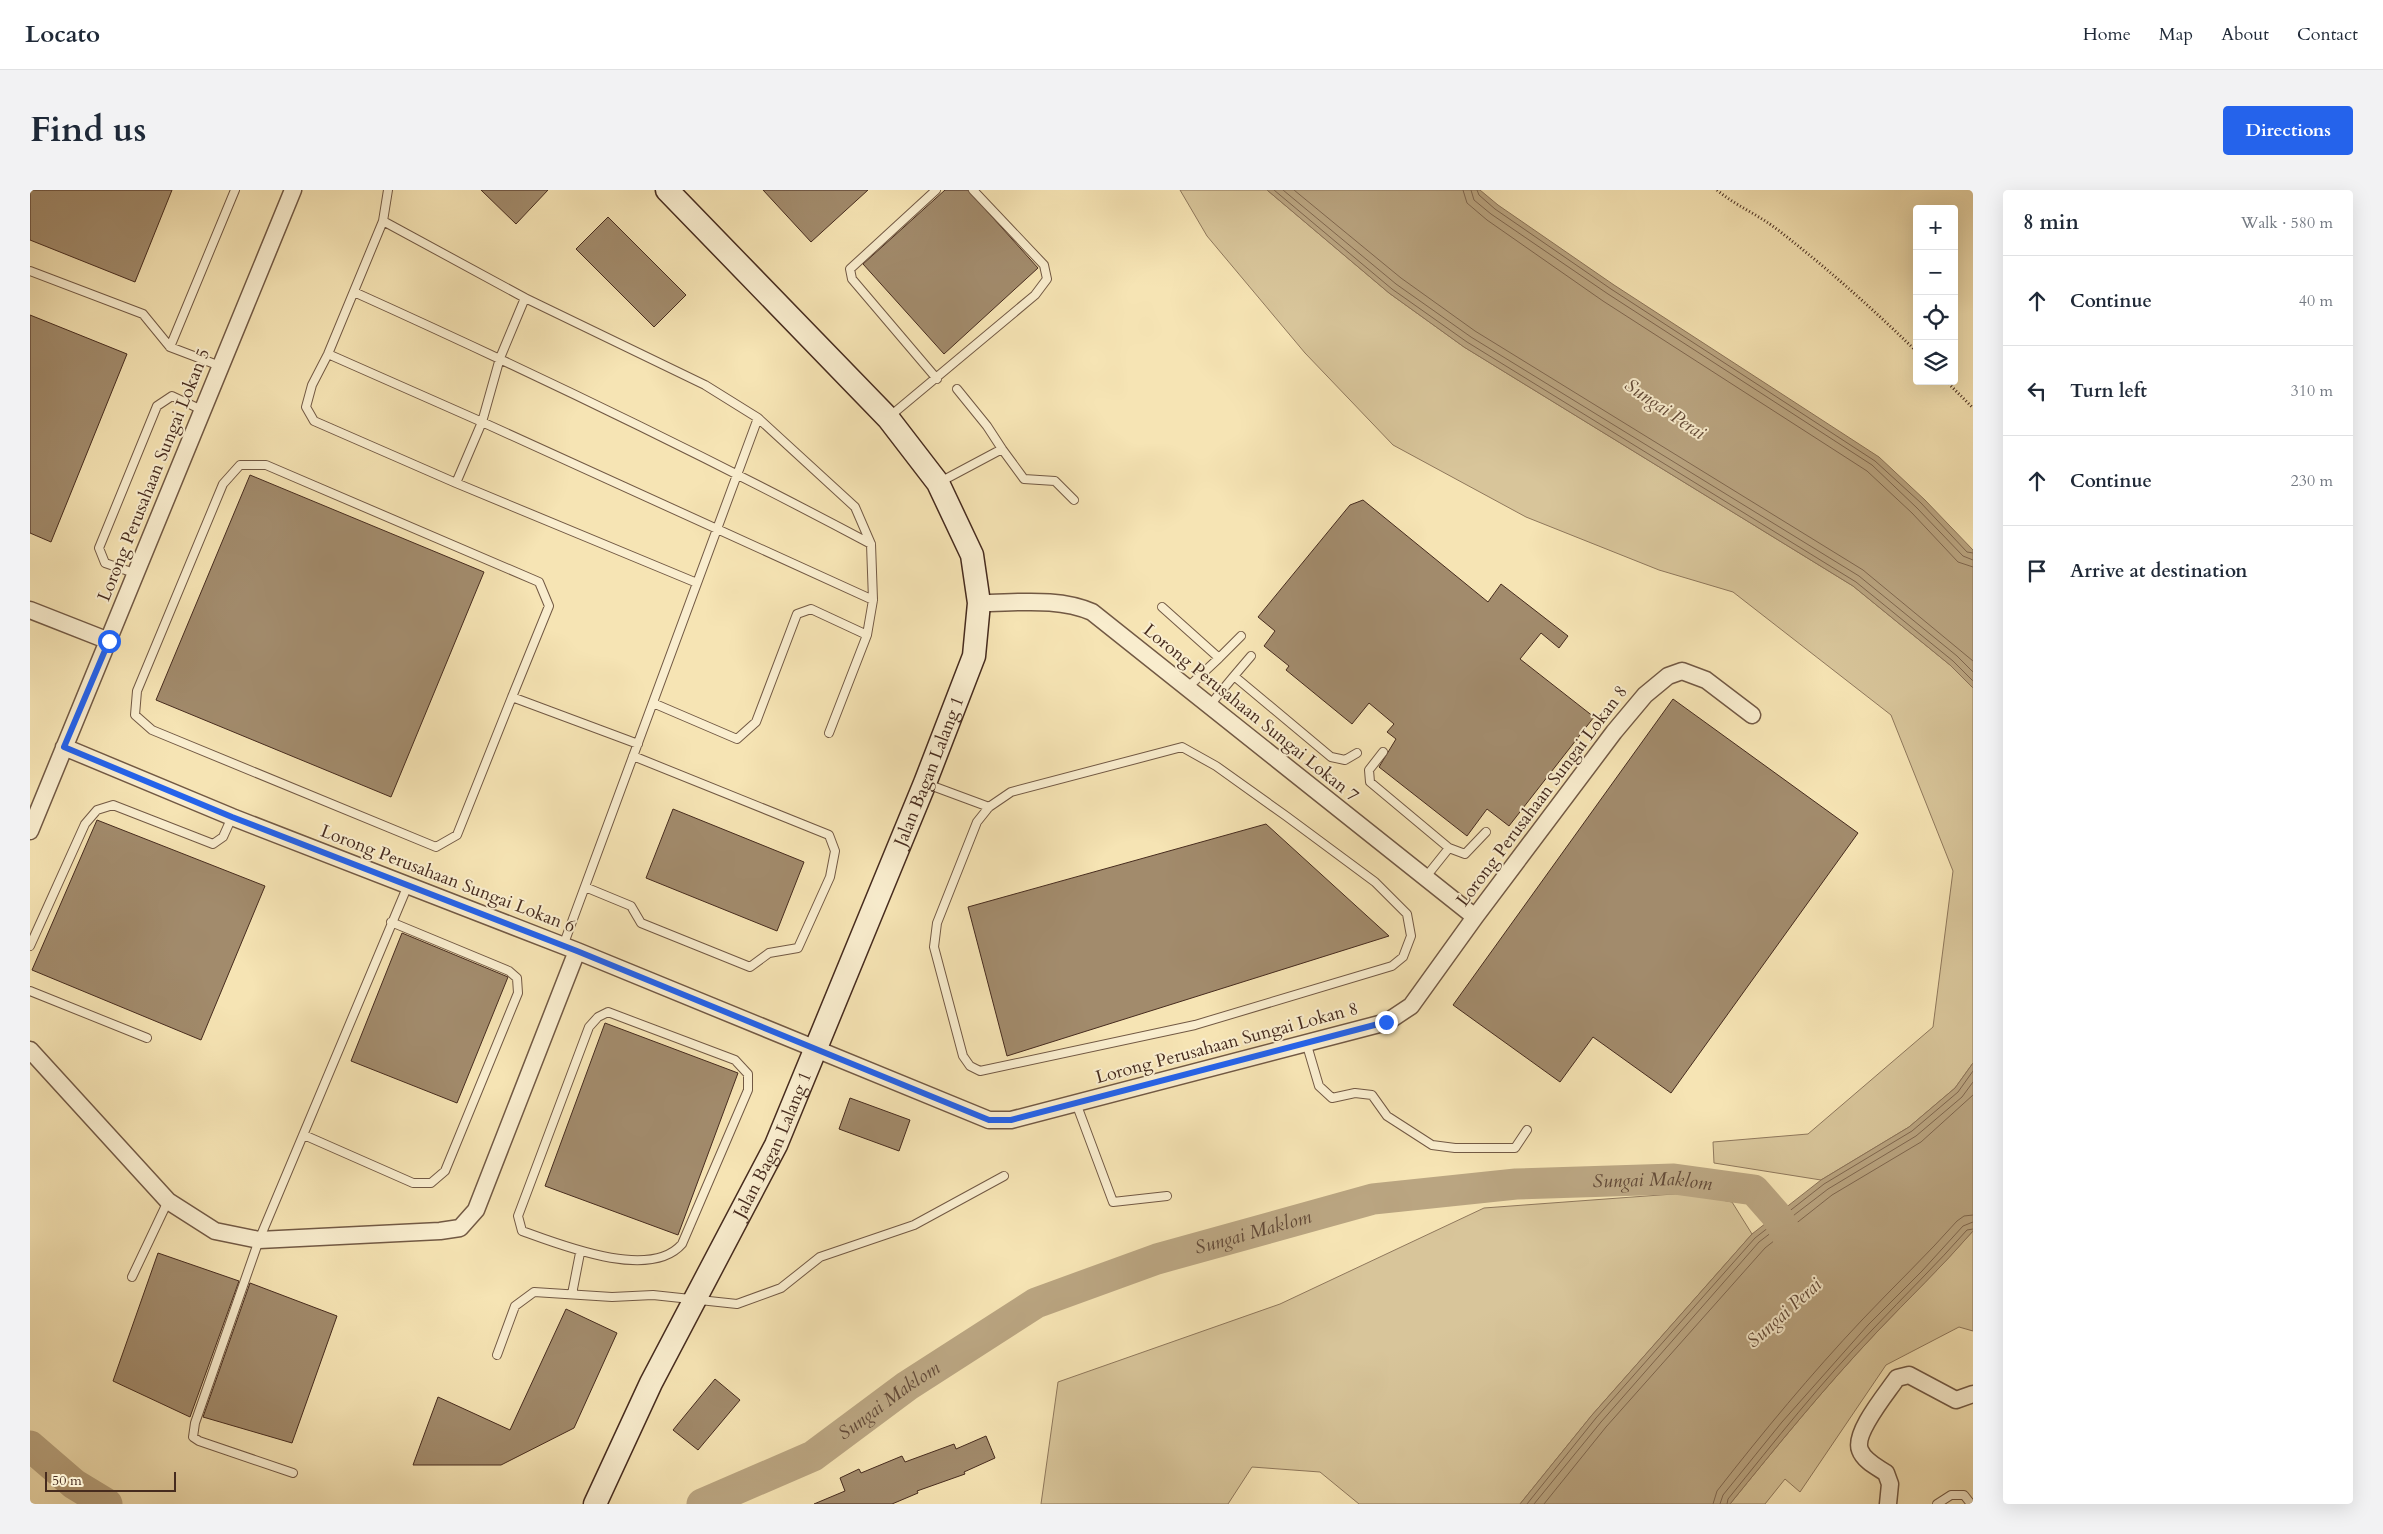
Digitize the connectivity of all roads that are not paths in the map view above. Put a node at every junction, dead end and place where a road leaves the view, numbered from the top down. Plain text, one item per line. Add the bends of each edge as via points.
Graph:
1 (235, 190) edge
2 (293, 190) edge
3 (388, 190) edge
4 (667, 190) edge
5 (936, 190) edge
6 (973, 190) edge
7 (383, 221) junction
8 (30, 270) edge
9 (354, 292) junction
10 (525, 298) junction
11 (170, 348) junction
12 (328, 354) junction
13 (500, 358) junction
14 (220, 366) junction
15 (937, 379) junction
16 (957, 389) dead end
17 (202, 410) junction
18 (758, 418) junction
19 (888, 418) junction
20 (482, 422) junction
21 (1002, 449) junction
22 (738, 473) junction
23 (456, 483) junction
24 (938, 483) junction
25 (1074, 500) dead end
26 (717, 530) junction
27 (871, 544) junction
28 (137, 574) junction
29 (697, 582) junction
30 (873, 600) junction
31 (979, 602) junction
32 (1162, 607) dead end
33 (30, 610) edge
34 (867, 635) junction
35 (1240, 636) dead end
36 (109, 641) junction
37 (1251, 656) dead end
38 (1219, 658) junction
39 (1234, 676) junction
40 (1188, 687) junction
41 (512, 697) junction
42 (653, 703) junction
43 (1210, 704) junction
44 (1752, 715) dead end
45 (829, 733) dead end
46 (638, 744) junction
47 (64, 747) junction
48 (1383, 752) dead end
49 (1357, 753) dead end
50 (633, 756) junction
51 (925, 783) junction
52 (989, 807) junction
53 (232, 817) junction
54 (30, 831) edge
55 (1486, 832) dead end
56 (1449, 848) junction
57 (1425, 878) junction
58 (408, 885) junction
59 (585, 887) junction
60 (1475, 917) junction
61 (391, 922) junction
62 (30, 946) edge
63 (570, 949) junction
64 (30, 991) edge
65 (147, 1038) dead end
66 (1306, 1042) junction
67 (817, 1048) junction
68 (30, 1050) edge
69 (1076, 1103) junction
70 (1527, 1130) dead end
71 (304, 1135) junction
72 (1004, 1176) dead end
73 (1167, 1196) dead end
74 (168, 1201) junction
75 (259, 1240) junction
76 (580, 1253) junction
77 (132, 1277) dead end
78 (572, 1294) junction
79 (696, 1299) junction
80 (497, 1355) dead end
81 (1973, 1394) edge
82 (293, 1473) dead end
83 (595, 1504) edge
84 (1888, 1504) edge
85 (1937, 1504) edge
86 (1972, 1504) edge

1 - 11 lane
2 - 14 street, Lorong Perusahaan Sungai Lokan 5
3 - 7 lane
4 - 19 main road, Jalan Bagan Lalang 1
5 - 15 lane via 850,269 852,279
6 - 15 lane via 1044,265 1047,279 1035,295
7 - 9 lane
7 - 10 lane
8 - 11 lane via 143,314
9 - 12 lane
9 - 13 lane
10 - 13 lane
10 - 18 lane via 705,385
11 - 14 lane
12 - 20 lane
12 - 23 lane via 312,385 306,407 314,422
13 - 20 lane
13 - 22 lane
14 - 17 street, Lorong Perusahaan Sungai Lokan 5
15 - 19 lane
16 - 21 lane
17 - 28 street, Lorong Perusahaan Sungai Lokan 5
17 - 28 lane via 172,396 157,406 99,548 105,563
18 - 22 lane
18 - 27 lane via 855,506
19 - 24 main road, Jalan Bagan Lalang 1
20 - 23 lane
20 - 26 lane
21 - 24 lane
21 - 25 lane via 1024,479 1055,481
22 - 26 lane
22 - 27 lane
23 - 29 lane
24 - 31 main road, Jalan Bagan Lalang 1 via 972,555
26 - 29 lane
26 - 30 lane
27 - 30 lane
28 - 36 street, Lorong Perusahaan Sungai Lokan 5
29 - 42 lane
30 - 34 lane
31 - 40 street, Lorong Perusahaan Sungai Lokan 7 via 1076,605 1092,612
31 - 51 main road, Jalan Bagan Lalang 1 via 974,656
32 - 38 lane
33 - 36 street
34 - 42 lane via 811,609 797,614 756,722 737,739
34 - 45 lane
35 - 38 lane
36 - 47 street, Lorong Perusahaan Sungai Lokan 5
37 - 39 lane
38 - 40 lane
39 - 43 lane
39 - 49 lane via 1331,757 1345,760
40 - 43 street, Lorong Perusahaan Sungai Lokan 7
41 - 41 lane via 548,606 539,582 266,465 240,465 223,484 137,691 135,715 152,730 436,847 457,835
41 - 46 lane
42 - 46 lane
43 - 57 street, Lorong Perusahaan Sungai Lokan 7
44 - 60 street, Lorong Perusahaan Sungai Lokan 8 via 1694,673 1682,671 1668,676 1645,695 1614,732
46 - 50 lane
47 - 53 street, Lorong Perusahaan Sungai Lokan 6
47 - 54 street, Lorong Perusahaan Sungai Lokan 5
48 - 56 lane via 1369,770 1370,782
50 - 59 lane
50 - 59 lane via 829,835 835,851 830,877 798,948 769,953 750,966 641,923 631,906
51 - 52 lane
51 - 67 main road, Jalan Bagan Lalang 1
52 - 52 lane via 1010,792 1182,747 1231,777 1375,882 1407,914 1410,936 1403,957 1392,966 1194,1025 980,1071 970,1066 963,1056 934,947 937,923 946,897 977,822
53 - 58 street, Lorong Perusahaan Sungai Lokan 6
53 - 62 lane via 224,838 213,844 114,805 97,810 85,824
55 - 56 lane via 1465,854
56 - 57 lane
57 - 60 street, Lorong Perusahaan Sungai Lokan 7
58 - 61 lane
58 - 63 street, Lorong Perusahaan Sungai Lokan 6
59 - 63 lane
60 - 66 street, Lorong Perusahaan Sungai Lokan 8 via 1411,1006 1386,1022
61 - 71 lane
61 - 71 lane via 509,971 517,978 518,993 444,1171 431,1183 413,1183
63 - 67 street, Lorong Perusahaan Sungai Lokan 6
63 - 75 street via 476,1210 460,1228
64 - 65 lane
66 - 69 street, Lorong Perusahaan Sungai Lokan 8
66 - 70 lane via 1319,1086 1332,1098 1355,1093 1372,1095 1387,1116 1432,1145 1515,1148
67 - 69 street, Lorong Perusahaan Sungai Lokan 8 via 989,1120 1011,1120
67 - 79 main road, Jalan Bagan Lalang 1 via 776,1145
68 - 74 street
69 - 73 lane via 1113,1202
71 - 75 lane
72 - 79 lane via 914,1225 820,1257 781,1288 737,1304
74 - 75 street via 215,1231
74 - 77 lane
75 - 82 lane via 195,1423 193,1437 199,1442
76 - 76 lane via 522,1231 518,1216 589,1027 608,1012 735,1060 748,1074 748,1090 682,1244 667,1255 638,1261
76 - 78 lane
78 - 79 lane
78 - 80 lane via 534,1292 515,1306
79 - 83 main road, Jalan Bagan Lalang 1 via 631,1422
81 - 84 street via 1956,1400 1909,1375 1897,1378 1858,1442 1860,1452 1868,1461 1886,1473 1890,1484
85 - 86 lane via 1951,1495 1964,1495

